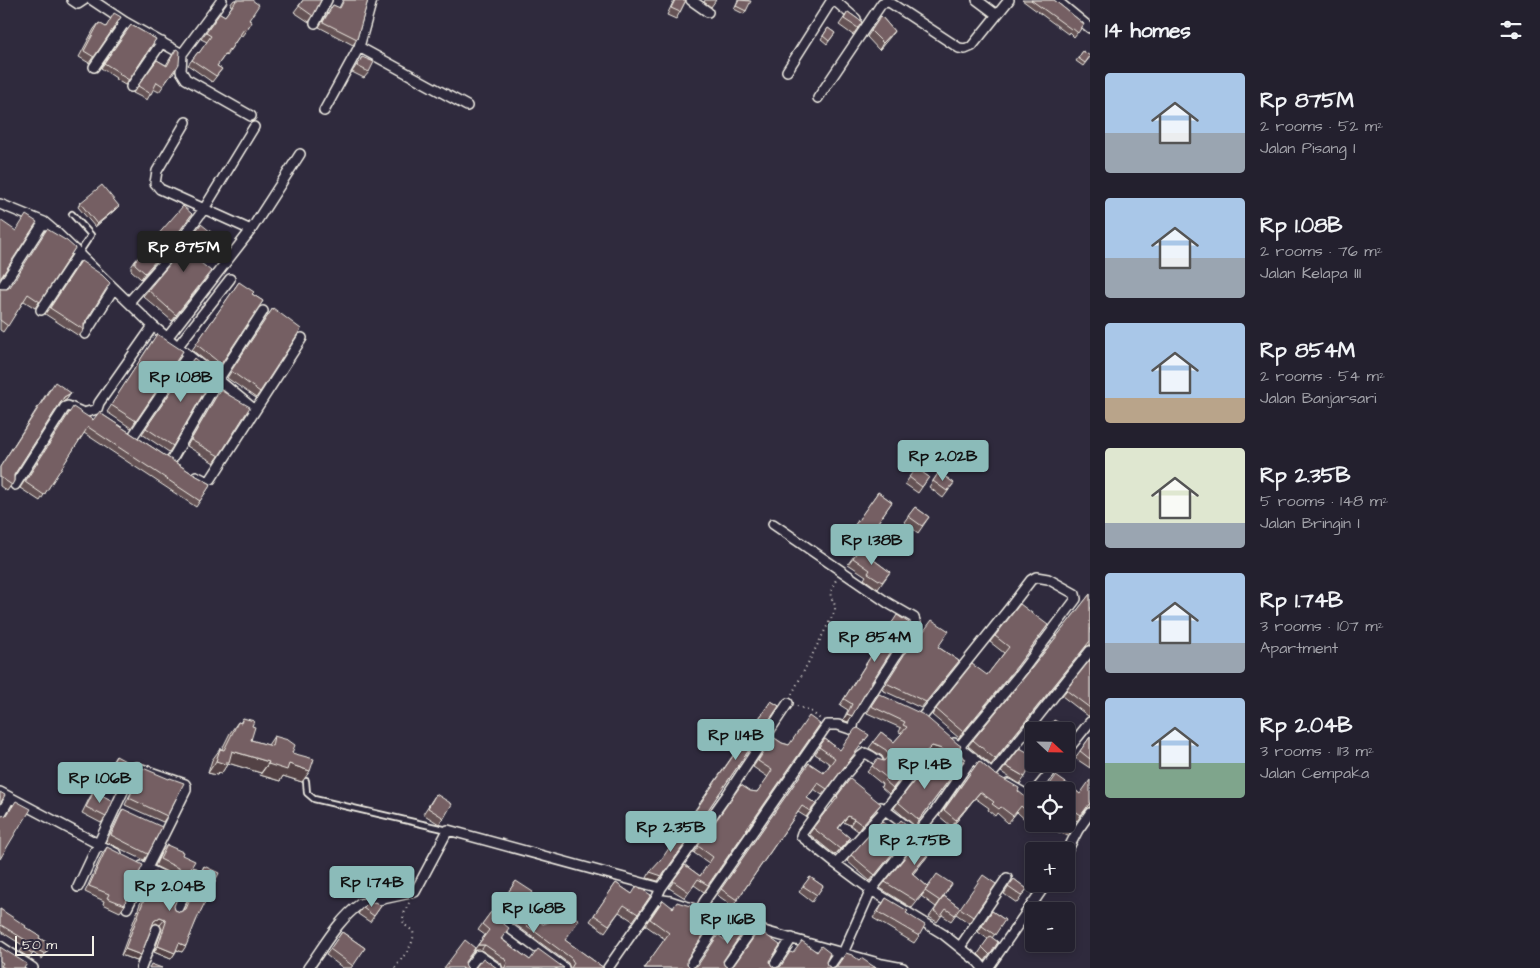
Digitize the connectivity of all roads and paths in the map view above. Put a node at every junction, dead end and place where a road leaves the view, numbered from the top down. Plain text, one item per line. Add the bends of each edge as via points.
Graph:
1 (72, 0) edge
2 (84, 0) edge
3 (92, 0) edge
4 (222, 0) edge
5 (327, 0) edge
6 (372, 0) edge
7 (691, 0) edge
8 (833, 0) edge
9 (977, 0) edge
10 (1010, 0) edge
11 (1056, 0) edge
12 (708, 12) dead end
13 (997, 15) junction
14 (125, 22) junction
15 (315, 23) dead end
16 (866, 27) junction
17 (1090, 28) edge
18 (162, 42) junction
19 (359, 47) junction
20 (182, 54) junction
21 (94, 67) dead end
22 (786, 71) dead end
23 (131, 87) dead end
24 (818, 98) dead end
25 (467, 106) dead end
26 (324, 111) dead end
27 (251, 116) dead end
28 (186, 122) dead end
29 (254, 127) dead end
30 (300, 154) dead end
31 (0, 205) edge
32 (204, 210) junction
33 (72, 214) dead end
34 (44, 222) junction
35 (250, 230) junction
36 (79, 253) junction
37 (230, 279) dead end
38 (114, 288) junction
39 (0, 290) edge
40 (129, 302) junction
41 (41, 310) dead end
42 (262, 311) edge
43 (153, 326) junction
44 (85, 334) edge
45 (167, 338) junction
46 (302, 338) dead end
47 (178, 346) junction
48 (188, 355) junction
49 (218, 380) junction
50 (255, 410) junction
51 (133, 436) edge
52 (15, 485) edge
53 (773, 524) dead end
54 (840, 571) junction
55 (1090, 652) edge
56 (788, 703) junction
57 (923, 717) edge
58 (1090, 722) edge
59 (826, 725) junction
60 (948, 738) edge
61 (1075, 741) edge
62 (959, 747) junction
63 (973, 758) junction
64 (878, 761) edge
65 (1051, 772) edge
66 (992, 774) junction
67 (306, 781) edge
68 (956, 781) junction
69 (1043, 782) edge
70 (1025, 791) edge
71 (0, 792) edge
72 (10, 798) junction
73 (872, 799) edge
74 (885, 810) junction
75 (1090, 813) edge
76 (0, 815) edge
77 (448, 830) junction
78 (917, 835) junction
79 (1070, 842) edge
80 (97, 844) junction
81 (836, 864) junction
82 (146, 868) junction
83 (194, 873) dead end
84 (1007, 878) dead end
85 (78, 887) dead end
86 (186, 888) junction
87 (872, 890) junction
88 (415, 892) junction
89 (1040, 892) edge
90 (659, 893) junction
91 (701, 907) junction
92 (127, 908) edge
93 (176, 912) edge
94 (722, 918) junction
95 (496, 919) edge
96 (754, 928) junction
97 (156, 929) dead end
98 (792, 938) junction
99 (0, 946) edge
100 (960, 947) junction
101 (842, 950) junction
102 (881, 966) edge
103 (33, 968) edge
104 (141, 968) edge
105 (308, 968) edge
106 (395, 968) edge
107 (468, 968) edge
108 (497, 968) edge
109 (564, 968) edge
110 (608, 968) edge
111 (688, 968) edge
112 (725, 968) edge
113 (772, 968) edge
114 (828, 968) edge
115 (903, 968) edge
116 (983, 968) edge
117 (988, 968) edge

1 - 2 street via 78,4
3 - 14 street
4 - 20 street
5 - 15 street
6 - 19 street
7 - 12 street
8 - 16 street
8 - 22 street
9 - 13 street
10 - 13 street
11 - 17 street
13 - 16 street via 972,46 965,49 889,2 882,3
14 - 18 street
14 - 21 street
16 - 24 street
18 - 20 street
18 - 23 street
19 - 25 street
19 - 26 street
20 - 27 street via 181,71 186,78
28 - 32 street via 157,171 154,183
29 - 32 street
30 - 35 street
31 - 34 street
32 - 35 street
32 - 40 street
33 - 36 lane via 91,235
34 - 36 street
34 - 39 street
35 - 45 street
36 - 38 street
36 - 41 street
37 - 47 street
38 - 40 street
38 - 44 street
40 - 43 street
42 - 49 street
43 - 45 street
43 - 52 street via 100,403 100,412 65,407
45 - 47 street
46 - 50 street
47 - 48 street
48 - 49 street
48 - 51 street
49 - 50 street
49 - 50 street via 174,464 202,479 211,479
53 - 54 street
54 - 56 path via 830,592 835,611
54 - 59 street via 910,615 916,624 876,694 853,726 850,729
55 - 66 street
56 - 59 path via 812,712
56 - 90 street
57 - 62 street via 1030,580 1036,577 1048,579 1075,594 1076,598 1019,675
58 - 61 street
59 - 91 street
60 - 62 street
62 - 63 street
63 - 66 street
63 - 68 street
64 - 81 street via 865,753 861,756 848,779 801,834
65 - 69 street
66 - 70 street
67 - 77 lane via 307,793 314,799
68 - 74 street via 929,758
68 - 78 street
71 - 72 street
72 - 76 street
72 - 80 street
73 - 74 street
74 - 78 street
74 - 81 street
75 - 79 street via 1075,827
77 - 88 street
77 - 90 street
78 - 87 street
80 - 82 street
80 - 82 street via 119,809 132,770 136,767 185,784 186,790 161,828
80 - 85 street
81 - 87 street
82 - 86 street
82 - 92 street
83 - 86 street
84 - 100 street
86 - 93 street
87 - 100 street
87 - 101 street
88 - 105 street via 360,904 342,920
88 - 106 path via 403,922 413,931 414,937
89 - 117 street
90 - 91 street via 670,901
90 - 110 street
91 - 94 street
94 - 96 street
94 - 111 street
95 - 109 street
96 - 98 street
96 - 112 street
97 - 104 street
98 - 101 street
98 - 113 street
99 - 103 street
100 - 116 street
101 - 102 street
101 - 114 street
102 - 115 street
107 - 108 street via 478,955

